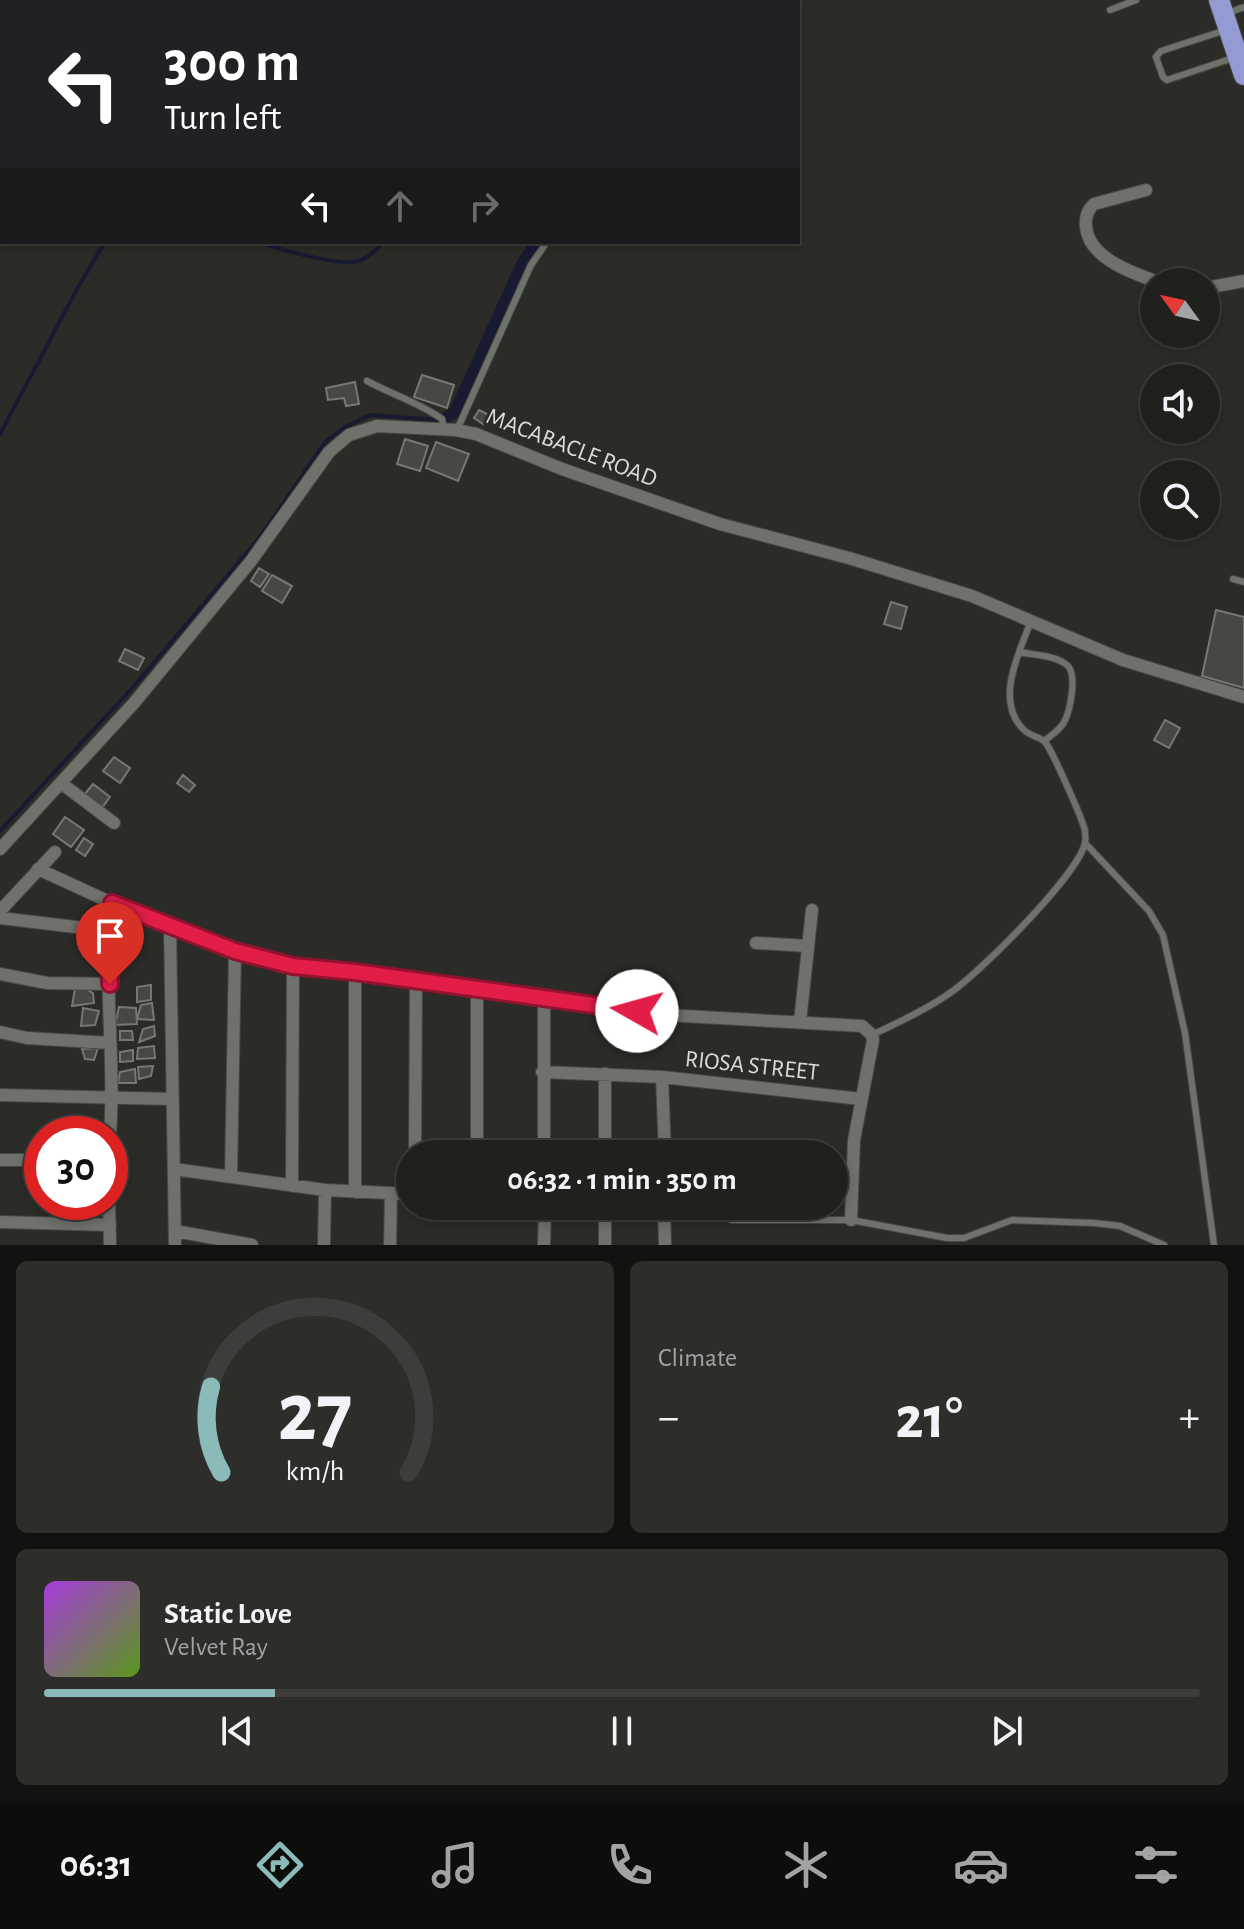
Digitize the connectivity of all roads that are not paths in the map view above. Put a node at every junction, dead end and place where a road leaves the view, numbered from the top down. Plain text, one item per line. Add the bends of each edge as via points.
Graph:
1 (1136, 0) edge
2 (1110, 10) dead end
3 (1233, 14) edge
4 (1241, 66) edge
5 (1146, 190) dead end
6 (546, 244) edge
7 (1140, 275) edge
8 (1244, 281) edge
9 (1220, 285) edge
10 (367, 381) dead end
11 (450, 429) junction
12 (1233, 579) dead end
13 (1244, 582) edge
14 (1031, 621) junction
15 (1019, 652) junction
16 (1244, 697) edge
17 (1044, 741) junction
18 (61, 783) junction
19 (114, 823) dead end
20 (1085, 843) junction
21 (0, 849) edge
22 (55, 852) dead end
23 (38, 869) junction
24 (112, 903) junction
25 (812, 910) dead end
26 (0, 911) edge
27 (0, 918) edge
28 (170, 926) junction
29 (109, 931) junction
30 (756, 943) dead end
31 (808, 946) junction
32 (235, 951) junction
33 (293, 966) junction
34 (355, 972) junction
35 (0, 974) edge
36 (416, 981) junction
37 (110, 984) junction
38 (477, 990) junction
39 (544, 1000) junction
40 (800, 1022) junction
41 (0, 1032) edge
42 (872, 1035) junction
43 (110, 1043) junction
44 (542, 1072) junction
45 (605, 1074) junction
46 (662, 1077) junction
47 (0, 1095) edge
48 (112, 1099) junction
49 (172, 1099) junction
50 (861, 1099) junction
51 (111, 1116) edge
52 (415, 1140) edge
53 (477, 1140) edge
54 (544, 1140) edge
55 (605, 1140) edge
56 (664, 1140) edge
57 (0, 1160) edge
58 (24, 1160) edge
59 (174, 1169) junction
60 (231, 1177) junction
61 (292, 1186) junction
62 (325, 1190) junction
63 (355, 1192) junction
64 (391, 1194) junction
65 (396, 1194) edge
66 (110, 1220) edge
67 (545, 1220) edge
68 (605, 1220) edge
69 (664, 1220) edge
70 (851, 1220) joint
71 (0, 1222) edge
72 (110, 1225) junction
73 (175, 1231) junction
74 (110, 1245) edge
75 (175, 1245) edge
76 (252, 1245) edge
77 (324, 1245) edge
78 (390, 1245) edge
79 (544, 1245) edge
80 (605, 1245) edge
81 (665, 1245) edge
82 (1164, 1245) edge
83 (1214, 1245) edge

1 - 2 lane
3 - 4 highway
3 - 4 lane via 1156,57 1167,80
5 - 7 street via 1094,204 1085,223 1087,235 1102,254
6 - 11 lane
8 - 9 street
10 - 11 lane via 430,410
11 - 14 street, MACABACLE ROAD via 720,524 928,581
11 - 18 street, MACABACLE ROAD via 377,426 338,443 242,573
12 - 13 lane
14 - 15 lane
14 - 16 street, MACABACLE ROAD via 1135,665
15 - 17 lane via 1010,686 1011,707 1022,728
15 - 17 lane via 1056,659 1073,672 1065,721
17 - 20 lane via 1085,827
18 - 19 street
18 - 21 street, MACABACLE ROAD
20 - 42 lane via 1050,895 975,973 921,1011
20 - 83 lane via 1149,911 1163,935 1185,1033
22 - 23 street
23 - 24 street
23 - 26 street
24 - 28 street
24 - 29 street
25 - 31 street
27 - 29 street
28 - 32 street
28 - 49 street
29 - 37 street
30 - 31 street
31 - 40 street
32 - 33 street
32 - 60 street
33 - 34 street
33 - 61 street
34 - 36 street
34 - 63 street
35 - 37 street via 47,983
36 - 38 street
36 - 52 street
37 - 43 street
38 - 39 street
38 - 53 street
39 - 40 street via 666,1015
39 - 44 street
40 - 42 street via 862,1026
41 - 43 street
42 - 50 street
43 - 48 street
44 - 45 street, RIOSA STREET
44 - 54 street
45 - 46 street, RIOSA STREET
45 - 55 street
46 - 50 street, RIOSA STREET
46 - 56 street
47 - 48 street
48 - 49 street
48 - 51 street
49 - 59 street
50 - 70 street
57 - 58 street
59 - 60 street
59 - 73 street
60 - 61 street
61 - 62 street
62 - 63 street
62 - 77 street
63 - 64 street
64 - 65 street
64 - 78 street
66 - 72 street
67 - 79 street
68 - 80 street
69 - 81 street
70 - 82 lane via 947,1238 964,1238 1012,1220 1094,1223 1120,1226
71 - 72 street
72 - 74 street
73 - 75 street
73 - 76 street

